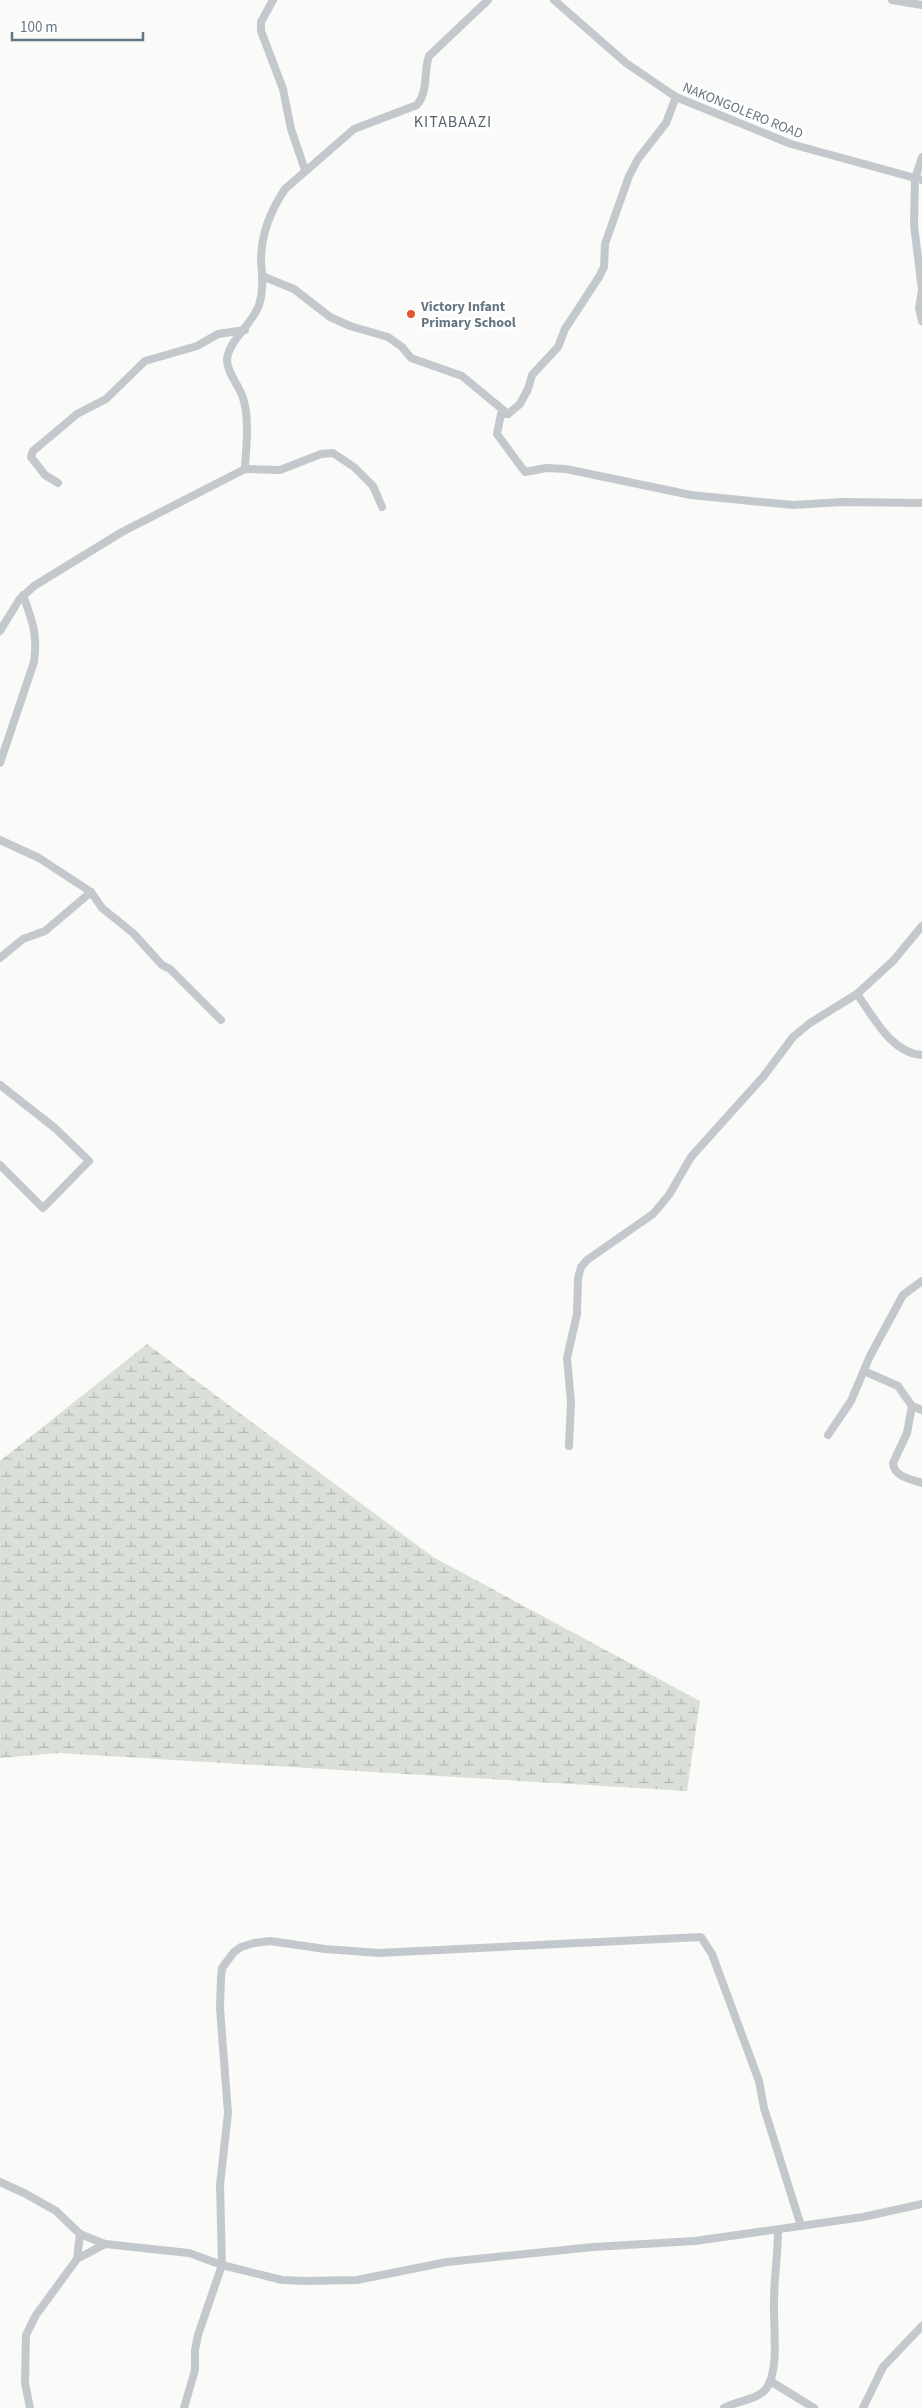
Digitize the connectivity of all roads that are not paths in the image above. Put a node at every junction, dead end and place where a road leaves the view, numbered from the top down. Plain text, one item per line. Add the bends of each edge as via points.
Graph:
1 (273, 0) edge
2 (488, 0) edge
3 (554, 0) edge
4 (892, 0) edge
5 (922, 5) edge
6 (676, 97) junction
7 (922, 157) edge
8 (305, 170) junction
9 (918, 180) edge
10 (262, 276) junction
11 (922, 321) edge
12 (245, 330) junction
13 (508, 414) junction
14 (244, 469) junction
15 (58, 483) dead end
16 (922, 503) edge
17 (382, 507) dead end
18 (23, 595) junction
19 (0, 631) edge
20 (0, 762) edge
21 (0, 840) edge
22 (91, 892) junction
23 (922, 926) edge
24 (0, 958) edge
25 (857, 994) junction
26 (221, 1020) dead end
27 (922, 1055) edge
28 (0, 1085) edge
29 (0, 1165) edge
30 (922, 1281) edge
31 (864, 1371) junction
32 (912, 1406) junction
33 (922, 1410) edge
34 (828, 1435) dead end
35 (569, 1446) dead end
36 (922, 1483) edge
37 (0, 2182) edge
38 (922, 2204) edge
39 (801, 2226) junction
40 (778, 2230) junction
41 (80, 2234) junction
42 (106, 2244) junction
43 (76, 2259) junction
44 (222, 2265) junction
45 (922, 2326) edge
46 (770, 2381) junction
47 (30, 2408) edge
48 (184, 2408) edge
49 (724, 2408) edge
50 (814, 2408) edge
51 (863, 2408) edge

1 - 8 street via 261,22 261,31 283,89 291,129
2 - 8 street via 429,56 425,68 426,88 416,105 354,128
3 - 6 street, NAKONGOLERO ROAD via 626,62
4 - 5 street
6 - 9 street, NAKONGOLERO ROAD via 791,144
6 - 13 street via 666,123 629,176 605,244 600,277 565,329 558,347 532,375 520,404
7 - 9 street
8 - 10 street via 285,189 270,216 262,246
9 - 11 street via 914,225 922,290 919,308
10 - 12 street via 260,304
10 - 13 street via 294,289 330,317 388,337 412,358 462,376
12 - 14 street via 230,347 227,360 248,417
12 - 15 street via 218,334 197,346 145,361 106,399 77,414 33,451 31,457 45,475
13 - 16 street via 501,414 497,434 525,472 566,469 691,495 793,505
14 - 17 street via 280,470 321,454 333,454 368,480
14 - 18 street via 122,532
18 - 19 street
18 - 20 street via 36,632 35,656
21 - 22 street via 39,858
22 - 24 street via 45,930 23,939
22 - 26 street via 102,908 134,933 162,965 170,969
23 - 25 street via 893,961
25 - 27 street via 892,1041 913,1055
25 - 35 street via 810,1023 794,1037 763,1077 691,1157 669,1195 653,1214 581,1267 577,1314 567,1358 571,1402
28 - 29 street via 55,1128 89,1161 43,1208
30 - 31 street via 903,1295
31 - 32 street via 898,1386
31 - 34 street via 851,1401
32 - 33 street
32 - 36 street via 893,1468 901,1476
37 - 41 street via 56,2211
38 - 39 street
39 - 40 street
39 - 44 street via 764,2108 759,2081 712,1954 701,1937 379,1953 270,1941 241,1946 222,1968 220,2008 228,2113 220,2185
40 - 44 street via 695,2241 593,2247 447,2262 356,2280 282,2280
40 - 46 street via 775,2347
41 - 42 street
41 - 43 street
42 - 43 street
42 - 44 street via 189,2254
43 - 47 street via 36,2315 26,2335 26,2383
44 - 48 street via 194,2350 194,2370
45 - 51 street via 883,2367
46 - 49 street via 763,2392
46 - 50 street

